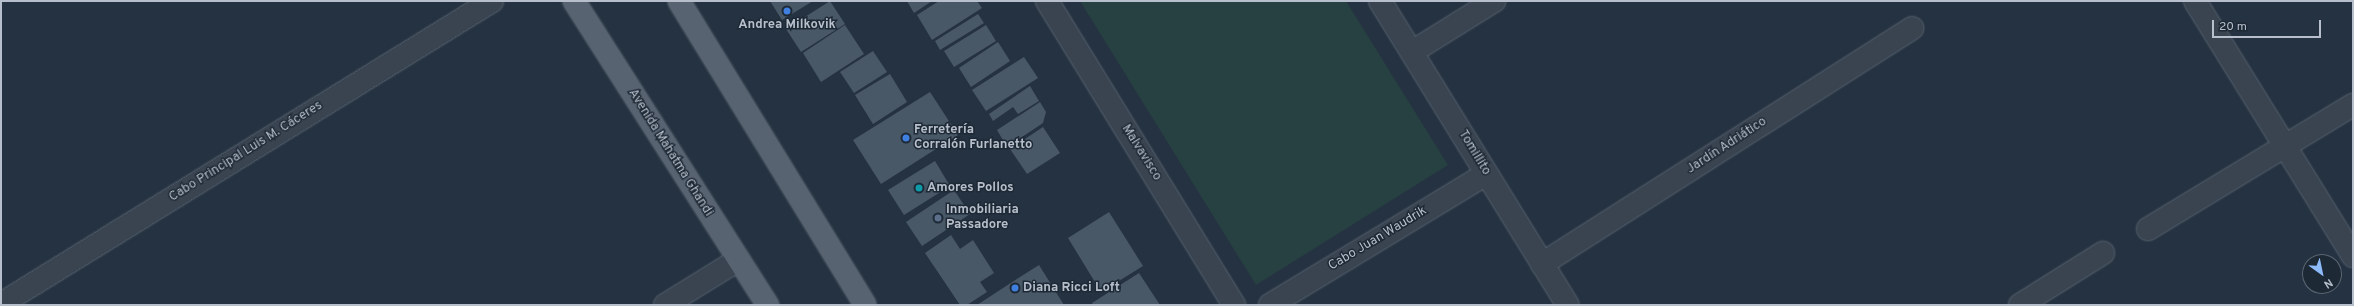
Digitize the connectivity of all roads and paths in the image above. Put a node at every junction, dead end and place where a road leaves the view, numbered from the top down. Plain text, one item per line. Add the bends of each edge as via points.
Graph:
1 (492, 1) edge
2 (574, 1) edge
3 (679, 1) edge
4 (1047, 1) edge
5 (1380, 1) edge
6 (1494, 1) edge
7 (2195, 1) edge
8 (1912, 28) dead end
9 (1412, 52) junction
10 (2353, 105) edge
11 (2285, 147) junction
12 (1486, 174) junction
13 (2148, 229) dead end
14 (2103, 253) dead end
15 (2353, 256) edge
16 (738, 260) junction
17 (1542, 264) junction
18 (1, 304) edge
19 (665, 305) edge
20 (768, 305) edge
21 (865, 305) edge
22 (1234, 305) edge
23 (1270, 305) edge
24 (1568, 305) edge
25 (2020, 305) edge

1 - 18 street, Cabo Principal Luis M. Cáceres
2 - 16 main road, Avenida Mahatma Ghandi
3 - 21 main road
4 - 22 street, Malvavisco
5 - 9 street, Tomillito
6 - 9 street
7 - 11 street
8 - 17 street, Jardín Adriático
9 - 12 street, Tomillito
10 - 11 street
11 - 13 street
11 - 15 street
12 - 17 street, Tomillito
12 - 23 street, Cabo Juan Waudrik
14 - 25 street
16 - 19 street
16 - 20 main road, Avenida Mahatma Ghandi
17 - 24 street, Tomillito

